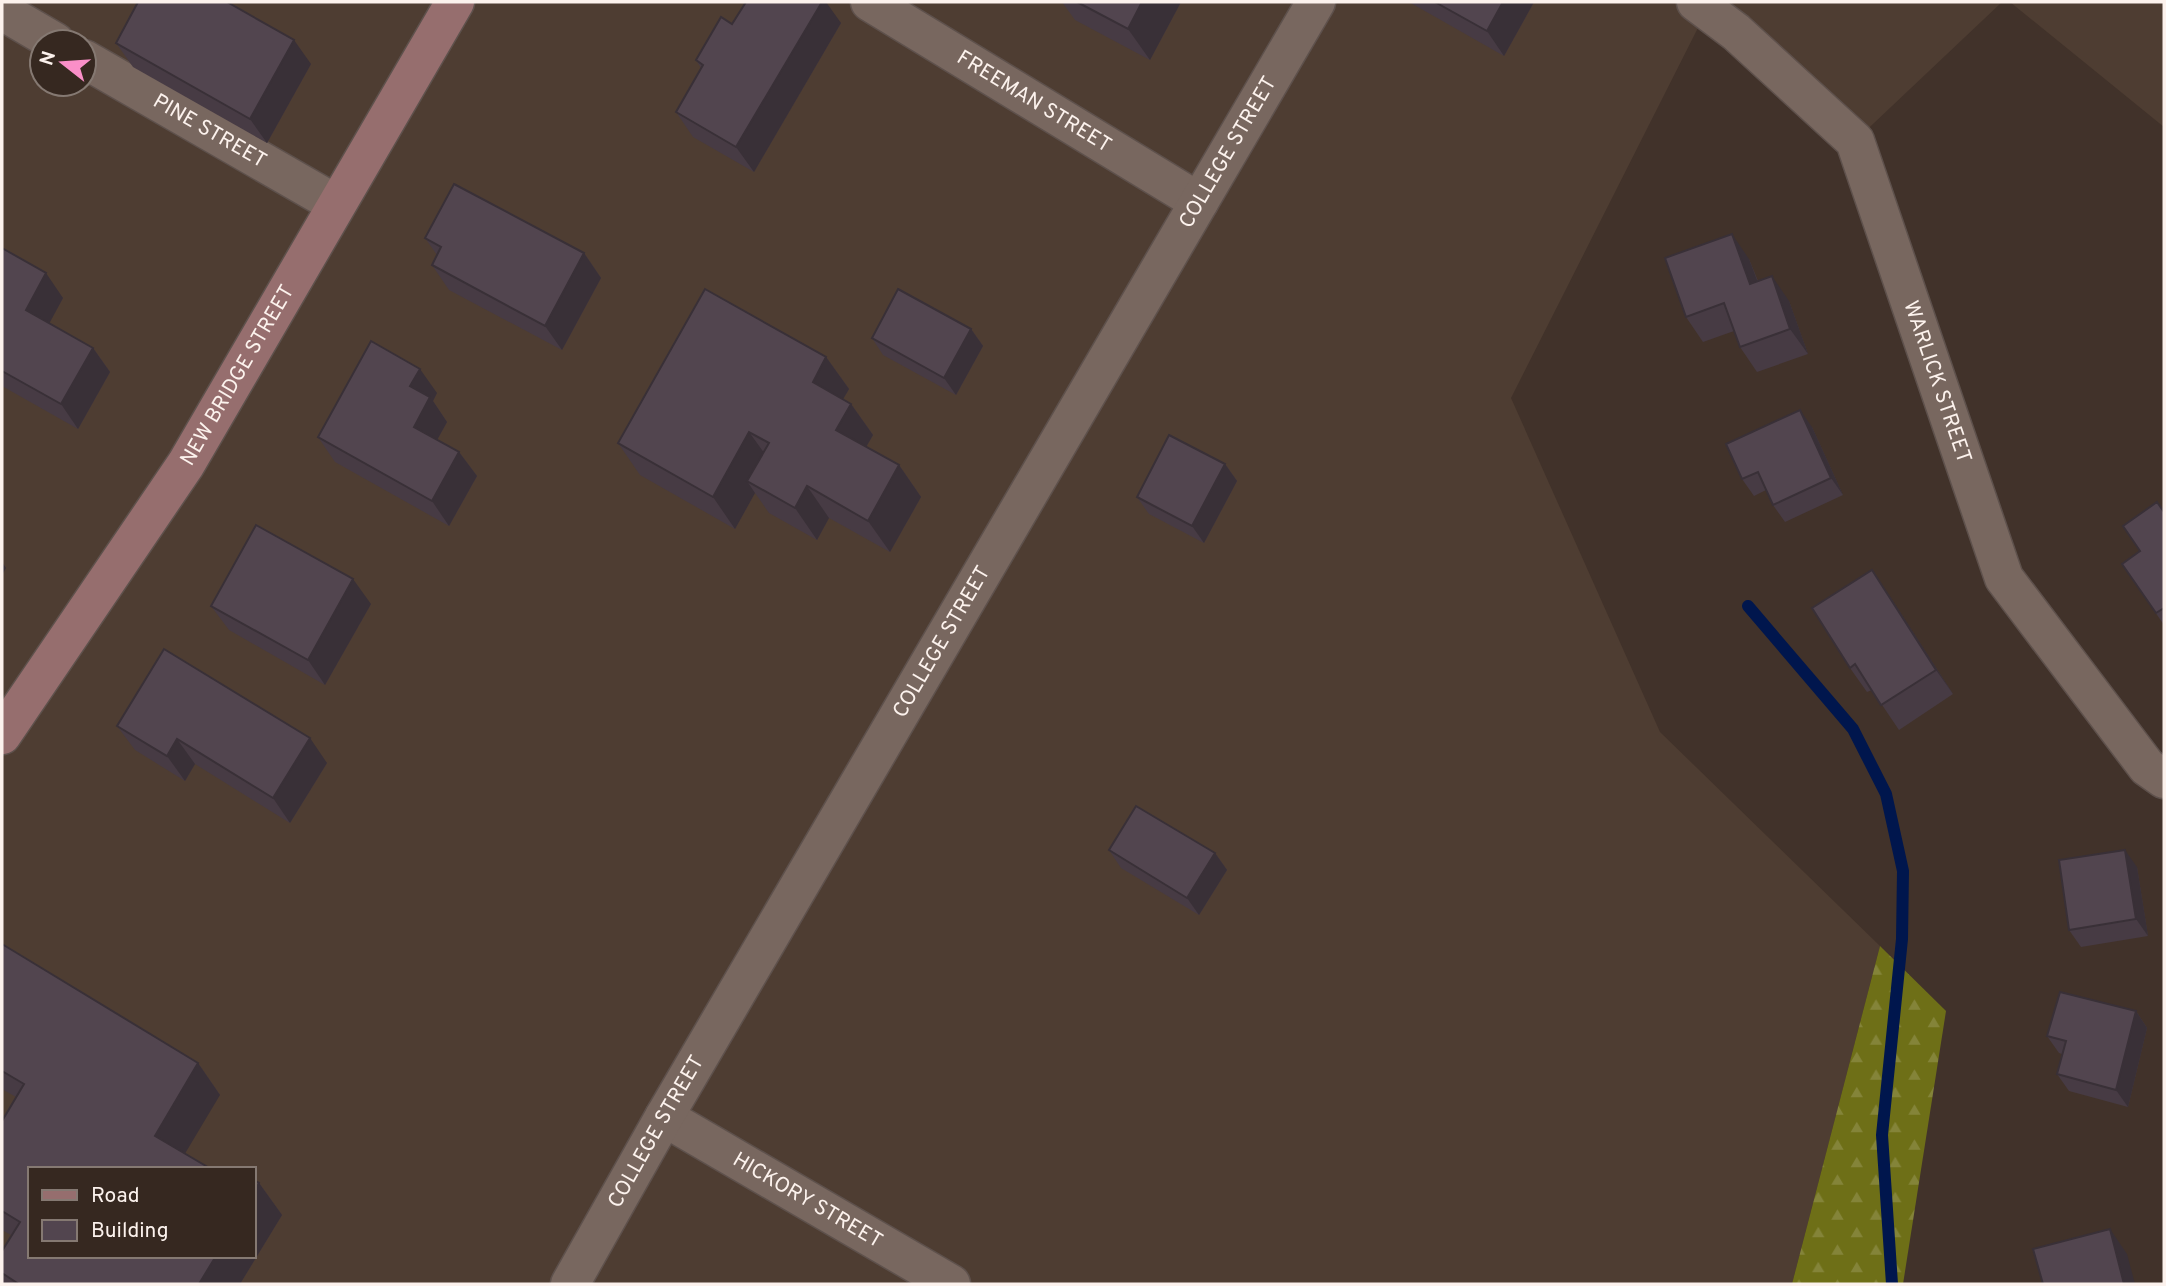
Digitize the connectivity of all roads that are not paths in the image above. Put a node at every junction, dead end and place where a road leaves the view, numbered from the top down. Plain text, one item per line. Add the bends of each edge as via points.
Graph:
1 (455, 2) edge
2 (870, 2) edge
3 (1315, 2) edge
4 (1696, 2) edge
5 (2, 11) edge
6 (31, 28) edge
7 (98, 67) edge
8 (1199, 202) junction
9 (336, 204) junction
10 (2, 735) edge
11 (2164, 779) edge
12 (663, 1117) junction
13 (570, 1284) edge
14 (951, 1284) edge

1 - 9 main road, NEW BRIDGE STREET
2 - 8 street, FREEMAN STREET
3 - 8 street, COLLEGE STREET
4 - 11 street, WARLICK STREET via 1736,32 1855,141 2004,578 2147,766
5 - 6 street
7 - 9 street, PINE STREET
8 - 12 street, COLLEGE STREET
9 - 10 main road, NEW BRIDGE STREET via 186,464
12 - 13 street, COLLEGE STREET
12 - 14 street, HICKORY STREET

